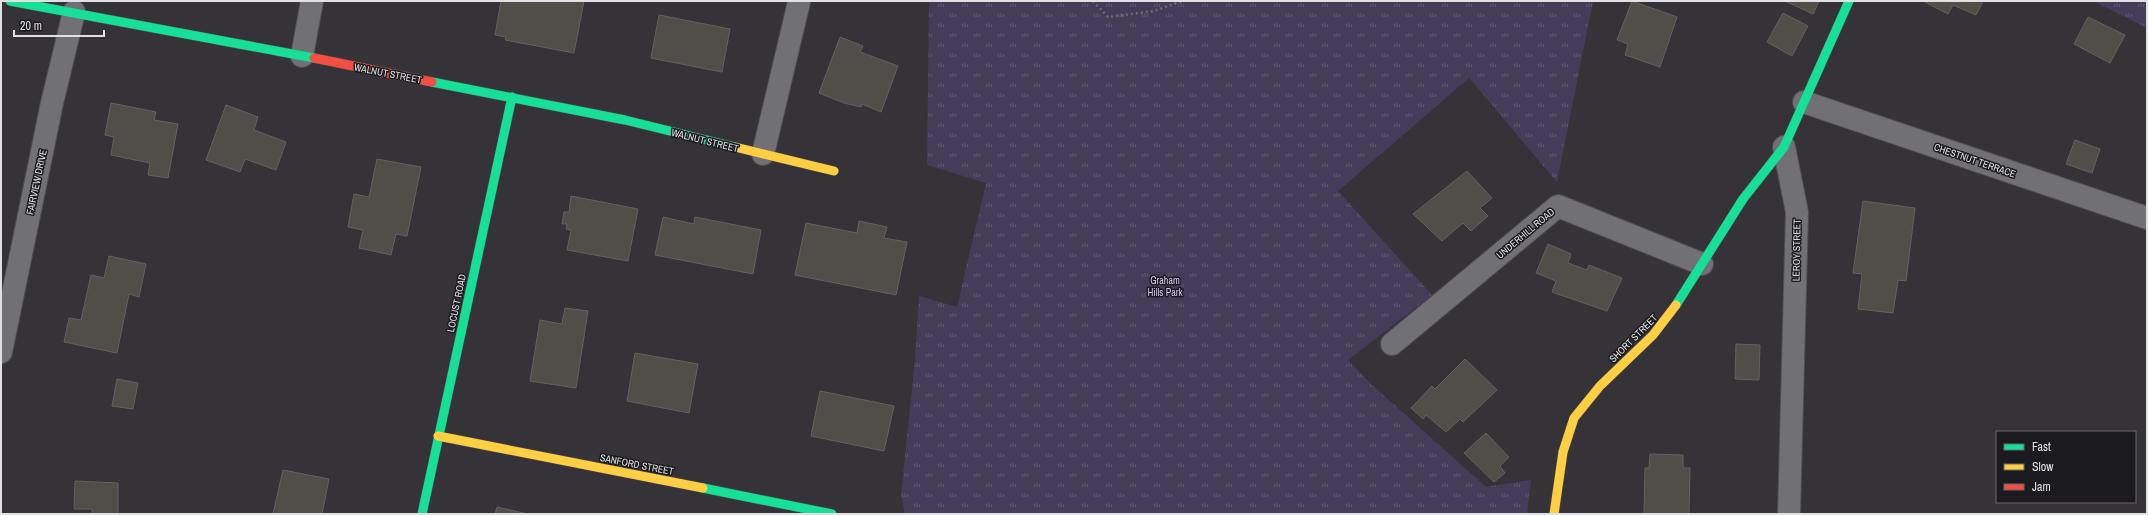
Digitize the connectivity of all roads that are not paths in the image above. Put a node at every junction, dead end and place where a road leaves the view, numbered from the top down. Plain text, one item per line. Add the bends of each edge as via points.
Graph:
1 (10, 1) edge
2 (312, 1) edge
3 (1849, 1) edge
4 (799, 2) dead end
5 (74, 12) junction
6 (302, 56) junction
7 (512, 98) junction
8 (1804, 102) junction
9 (1784, 147) junction
10 (763, 154) junction
11 (834, 171) dead end
12 (2147, 218) edge
13 (1702, 264) junction
14 (1392, 344) dead end
15 (1, 348) edge
16 (438, 436) junction
17 (422, 514) edge
18 (832, 514) edge
19 (1554, 514) edge
20 (1789, 514) edge

1 - 5 street, WALNUT STREET
2 - 6 street
3 - 8 street
4 - 10 street
5 - 6 street, WALNUT STREET
5 - 15 street, FAIRVIEW DRIVE via 52,103
6 - 7 street, WALNUT STREET
7 - 10 street, WALNUT STREET via 625,120
7 - 16 street, LOCUST ROAD
8 - 9 street
8 - 12 street, CHESTNUT TERRACE
9 - 13 street, SHORT STREET via 1743,199
9 - 20 street, LEROY STREET via 1797,212
10 - 11 street, WALNUT STREET
13 - 14 street, UNDERHILL ROAD via 1558,206
13 - 19 street, SHORT STREET via 1668,318 1600,386 1574,418 1563,452
16 - 17 street, LOCUST ROAD
16 - 18 street, SANFORD STREET

